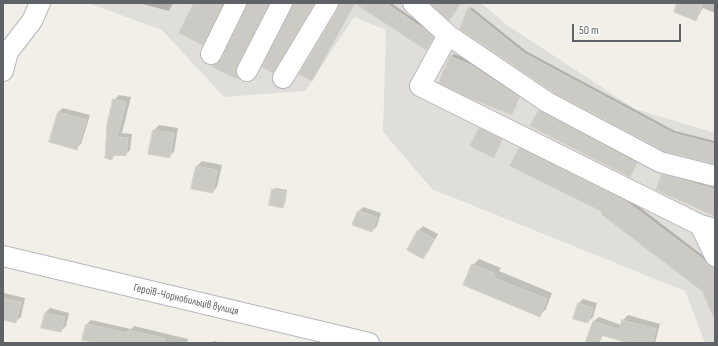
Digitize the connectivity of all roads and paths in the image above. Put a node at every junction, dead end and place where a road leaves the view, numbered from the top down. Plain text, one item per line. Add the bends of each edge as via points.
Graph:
1 (40, 3) edge
2 (236, 3) edge
3 (282, 3) edge
4 (328, 3) edge
5 (414, 3) edge
6 (448, 35) junction
7 (211, 54) dead end
8 (3, 71) edge
9 (247, 71) dead end
10 (283, 78) dead end
11 (715, 176) edge
12 (708, 227) edge
13 (3, 256) edge
14 (715, 256) edge
15 (369, 343) edge

1 - 8 street via 32,21 8,52
2 - 7 street
3 - 9 street
4 - 10 street
5 - 6 street
6 - 11 street via 547,102 660,162
6 - 12 street via 420,86
12 - 14 street
13 - 15 street, Героїв-Чорнобильців вулиця

